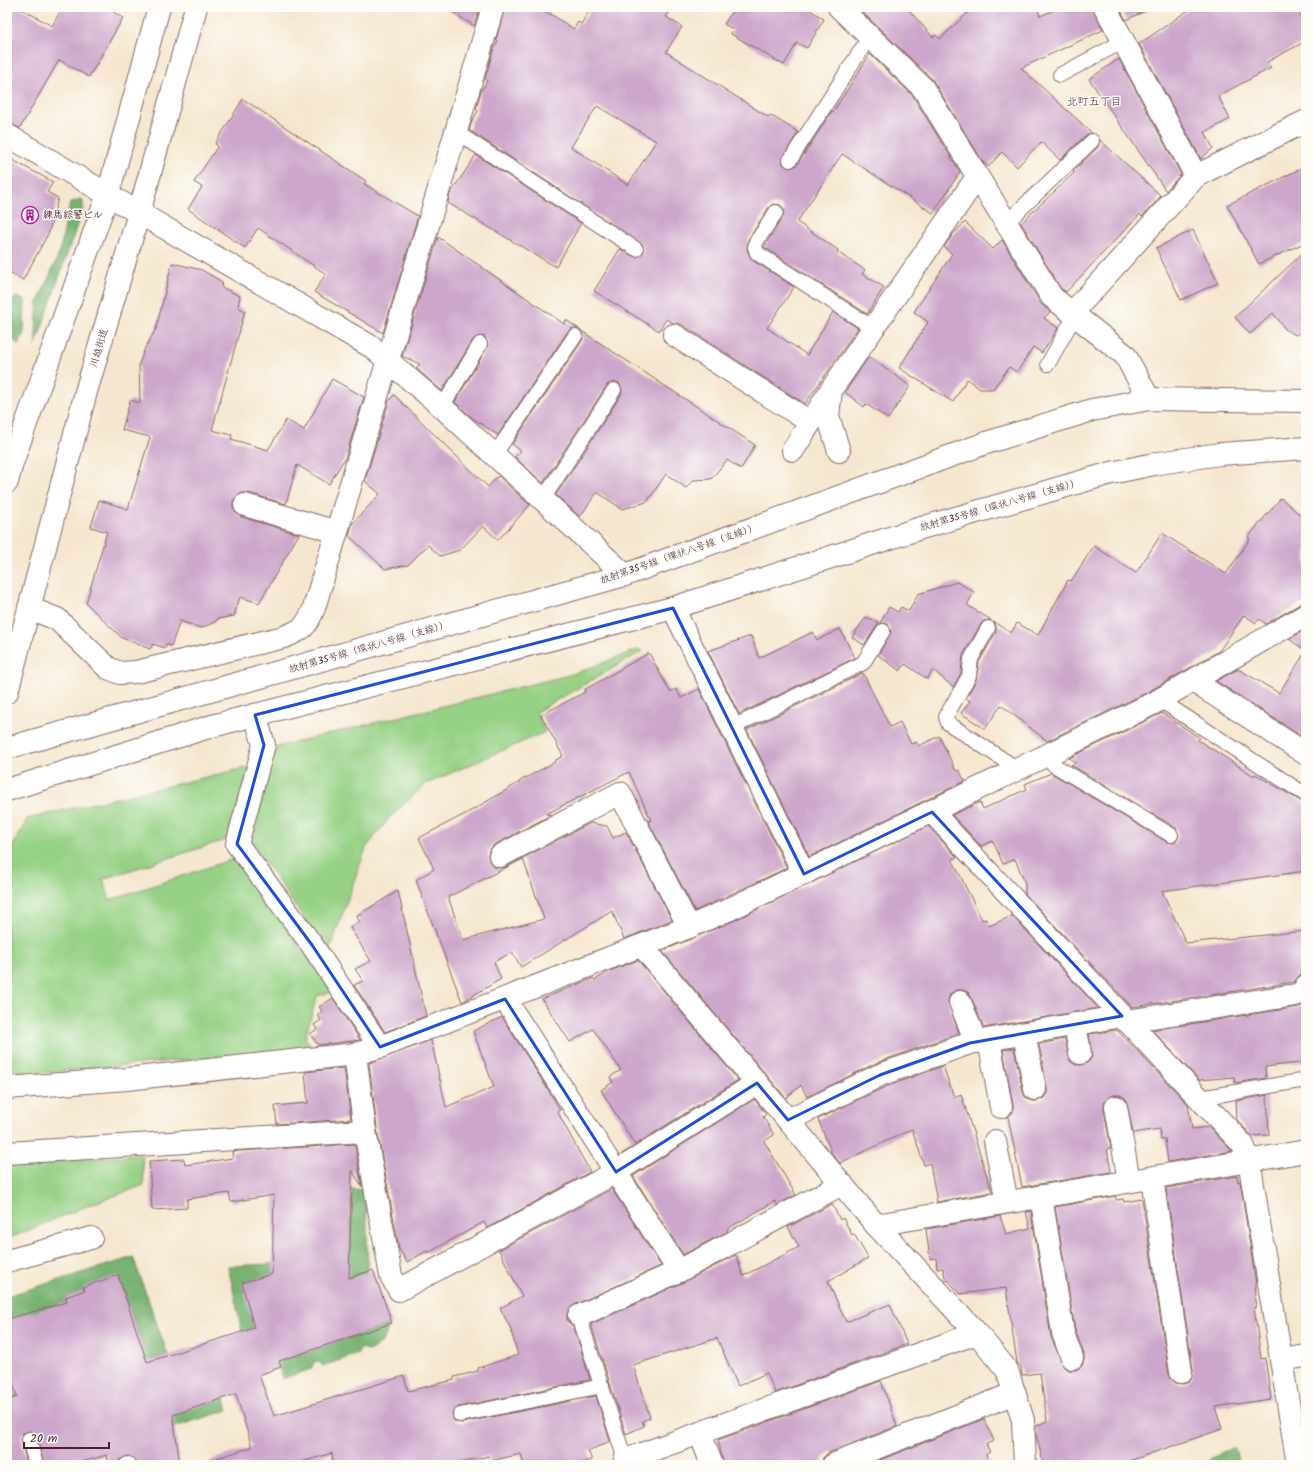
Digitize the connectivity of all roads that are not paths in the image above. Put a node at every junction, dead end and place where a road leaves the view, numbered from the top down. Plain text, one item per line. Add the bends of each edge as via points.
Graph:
1 (159, 7) edge
2 (196, 7) edge
3 (493, 7) edge
4 (1106, 7) edge
5 (844, 8) edge
6 (870, 36) junction
7 (1124, 41) junction
8 (1060, 75) dead end
9 (1306, 121) edge
10 (456, 132) junction
11 (7, 135) edge
12 (1092, 141) dead end
13 (790, 160) dead end
14 (1196, 176) junction
15 (977, 177) junction
16 (108, 194) junction
17 (776, 212) dead end
18 (139, 213) junction
19 (1006, 224) junction
20 (636, 249) dead end
21 (1076, 314) junction
22 (874, 328) junction
23 (576, 336) dead end
24 (674, 336) dead end
25 (480, 344) dead end
26 (388, 362) junction
27 (1048, 364) dead end
28 (614, 390) dead end
29 (831, 390) junction
30 (1149, 399) junction
31 (1306, 401) edge
32 (442, 407) junction
33 (810, 422) junction
34 (1306, 448) edge
35 (793, 450) dead end
36 (839, 451) dead end
37 (494, 454) junction
38 (7, 482) edge
39 (543, 499) junction
40 (245, 505) dead end
41 (337, 532) junction
42 (625, 575) junction
43 (29, 608) junction
44 (673, 608) junction
45 (1306, 615) edge
46 (988, 628) dead end
47 (883, 631) dead end
48 (1193, 681) junction
49 (7, 692) edge
50 (1160, 700) junction
51 (255, 715) junction
52 (731, 728) junction
53 (7, 748) edge
54 (1306, 754) edge
55 (1046, 756) junction
56 (1019, 770) junction
57 (7, 790) edge
58 (1306, 795) edge
59 (932, 812) junction
60 (1171, 835) dead end
61 (500, 856) dead end
62 (804, 874) junction
63 (689, 927) junction
64 (642, 946) junction
65 (1306, 986) edge
66 (505, 999) junction
67 (960, 1002) dead end
68 (1124, 1019) junction
69 (1075, 1024) junction
70 (1024, 1034) junction
71 (982, 1041) junction
72 (380, 1047) junction
73 (1080, 1053) dead end
74 (354, 1054) junction
75 (1306, 1080) edge
76 (757, 1083) junction
77 (7, 1088) edge
78 (1035, 1089) dead end
79 (1200, 1098) junction
80 (1001, 1107) dead end
81 (1116, 1107) dead end
82 (788, 1120) junction
83 (365, 1131) junction
84 (995, 1140) dead end
85 (1306, 1151) edge
86 (7, 1153) edge
87 (1249, 1160) junction
88 (616, 1172) junction
89 (1152, 1178) junction
90 (1128, 1181) junction
91 (842, 1184) junction
92 (1041, 1196) junction
93 (1007, 1202) junction
94 (876, 1226) junction
95 (91, 1238) dead end
96 (7, 1261) edge
97 (679, 1271) junction
98 (580, 1316) joint
99 (977, 1333) junction
100 (1306, 1356) edge
101 (1072, 1358) dead end
102 (1281, 1360) junction
103 (1181, 1372) dead end
104 (602, 1386) junction
105 (1014, 1393) junction
106 (460, 1415) dead end
107 (700, 1433) junction
108 (29, 1439) dead end
109 (625, 1460) joint
110 (36, 1465) edge
111 (712, 1465) edge
112 (832, 1465) edge
113 (1025, 1465) edge
114 (1298, 1465) edge

1 - 16 main road
2 - 18 main road, 川越街道
3 - 10 main road
4 - 7 main road
5 - 6 main road
6 - 13 lane
6 - 15 main road via 923,88
7 - 8 lane
7 - 14 main road
9 - 14 main road
10 - 20 lane
10 - 26 main road
11 - 16 main road
12 - 19 lane
14 - 21 main road
15 - 19 main road
15 - 22 main road
16 - 18 main road
16 - 38 main road
17 - 22 lane via 756,242 757,253
18 - 26 main road via 372,347
18 - 43 main road, 川越街道 via 86,392
19 - 21 main road via 1052,297
21 - 27 lane
21 - 30 main road via 1125,355
22 - 29 main road
23 - 37 lane
24 - 33 main road
25 - 32 lane
26 - 32 main road
26 - 41 main road
28 - 39 lane
29 - 33 main road
29 - 36 main road via 828,416
30 - 31 main road, 放射第35号線（環状八号線（支線））
30 - 42 main road, 放射第35号線（環状八号線（支線）） via 1092,410 986,443
32 - 37 main road
33 - 35 main road
34 - 44 main road, 放射第35号線（環状八号線（支線）） via 1220,454 1159,462 1111,473 921,528
37 - 39 main road
39 - 42 main road
40 - 41 main road
41 - 43 main road via 307,624 296,632 284,636 136,672 120,673 108,668 57,619
42 - 53 main road, 放射第35号線（環状八号線（支線））
43 - 49 main road, 川越街道
44 - 51 main road, 放射第35号線（環状八号線（支線））
44 - 52 main road
45 - 48 main road
46 - 56 lane via 971,659 969,676 946,717 949,726
47 - 52 lane via 863,663
48 - 50 main road
48 - 54 main road
50 - 55 main road
50 - 58 lane
51 - 57 main road, 放射第35号線（環状八号線（支線））
51 - 72 main road via 264,744 237,844 312,945
52 - 62 main road
55 - 56 main road
55 - 60 lane via 1054,764
56 - 59 main road
59 - 62 main road
59 - 68 main road
61 - 63 main road via 620,793
62 - 63 main road
63 - 64 main road
64 - 66 main road
64 - 76 main road
65 - 68 main road via 1303,992 1296,995
66 - 72 main road
66 - 88 main road
67 - 71 main road
68 - 69 main road
68 - 79 main road
69 - 70 main road
69 - 73 main road
70 - 71 main road
70 - 78 main road
71 - 80 main road
71 - 82 main road via 880,1075
72 - 74 main road
74 - 77 main road via 127,1079
74 - 83 main road
75 - 79 lane
76 - 82 main road
76 - 88 main road
79 - 87 main road via 1243,1144
81 - 90 main road
82 - 91 main road
83 - 86 main road
83 - 88 main road via 391,1276 399,1290
84 - 93 main road
85 - 87 main road
87 - 89 main road
87 - 102 main road
88 - 97 main road
89 - 90 main road
89 - 103 main road
90 - 92 main road
91 - 94 main road
91 - 97 main road
92 - 93 main road
92 - 101 main road via 1063,1334
93 - 94 main road
94 - 99 main road
95 - 96 main road
97 - 98 main road
98 - 104 lane
99 - 105 main road via 1007,1370
99 - 107 main road
100 - 102 main road
102 - 114 main road
104 - 106 lane
104 - 109 lane
105 - 112 main road
105 - 113 main road via 1023,1420
107 - 109 main road
107 - 111 main road
108 - 110 lane

